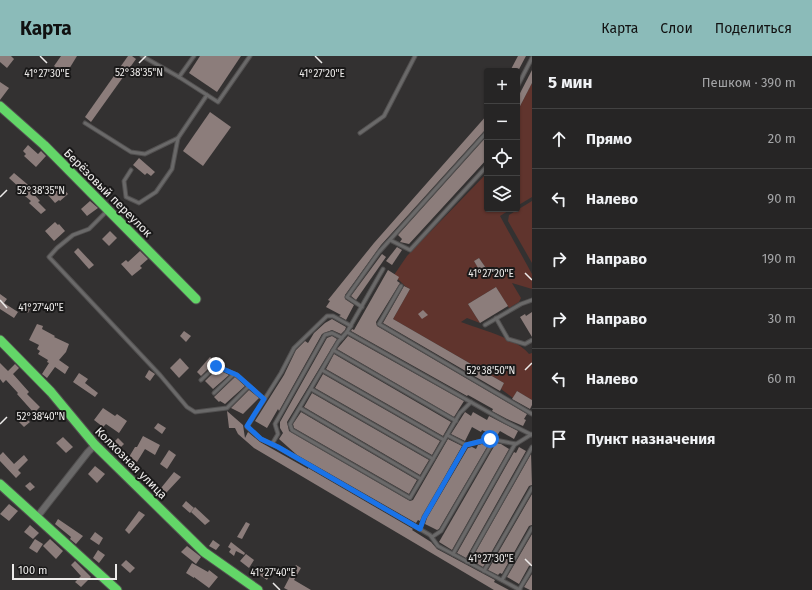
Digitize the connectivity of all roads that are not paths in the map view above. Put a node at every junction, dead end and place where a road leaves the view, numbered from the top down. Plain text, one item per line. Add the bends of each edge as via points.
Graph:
1 (142, 56) edge
2 (194, 56) edge
3 (250, 56) edge
4 (415, 56) edge
5 (532, 58) edge
6 (179, 77) junction
7 (520, 81) edge
8 (207, 95) junction
9 (0, 106) edge
10 (85, 123) dead end
11 (360, 133) dead end
12 (484, 135) edge
13 (178, 138) junction
14 (484, 169) edge
15 (130, 170) dead end
16 (108, 209) junction
17 (390, 240) junction
18 (383, 269) dead end
19 (401, 286) dead end
20 (196, 299) dead end
21 (532, 300) edge
22 (362, 307) junction
23 (496, 318) junction
24 (485, 325) dead end
25 (351, 326) junction
26 (347, 332) junction
27 (342, 338) junction
28 (0, 340) edge
29 (532, 340) edge
30 (333, 350) junction
31 (322, 370) junction
32 (234, 374) junction
33 (202, 380) dead end
34 (249, 386) junction
35 (311, 389) junction
36 (214, 393) dead end
37 (264, 399) junction
38 (471, 402) junction
39 (300, 408) junction
40 (532, 414) edge
41 (456, 421) junction
42 (448, 435) junction
43 (532, 435) edge
44 (444, 440) junction
45 (494, 440) junction
46 (272, 444) junction
47 (515, 444) junction
48 (95, 445) junction
49 (466, 445) junction
50 (532, 447) edge
51 (433, 459) junction
52 (421, 479) junction
53 (0, 484) edge
54 (532, 488) edge
55 (37, 517) junction
56 (532, 528) edge
57 (420, 529) junction
58 (432, 538) junction
59 (453, 554) junction
60 (467, 562) junction
61 (532, 568) edge
62 (484, 571) junction
63 (502, 580) junction
64 (117, 590) edge
65 (258, 590) edge
66 (520, 590) edge

1 - 6 lane
2 - 6 lane
3 - 8 lane via 218,102
4 - 11 lane via 384,116
5 - 7 lane
6 - 8 lane
8 - 13 lane
9 - 16 street, Берёзовый переулок
10 - 13 lane via 131,152 145,154
12 - 17 lane
13 - 15 lane via 172,169 156,192 139,203 126,197 124,181
14 - 17 lane via 410,250
16 - 20 street, Берёзовый переулок
16 - 34 lane via 89,229 73,235 49,257 187,407 195,412 227,408
17 - 22 lane via 347,297
18 - 22 lane
19 - 40 lane via 379,324
21 - 23 lane
22 - 25 lane
23 - 24 lane
23 - 29 lane via 508,339 525,344
25 - 26 lane
25 - 37 lane via 333,316 327,316 294,348
26 - 27 lane
26 - 38 lane
27 - 30 lane
27 - 46 lane via 332,333 325,335 275,424 278,434
28 - 48 street, Колхозная улица via 51,392
30 - 31 lane
30 - 41 lane
31 - 35 lane
31 - 44 lane
32 - 33 lane via 216,366
32 - 34 lane
32 - 36 lane
34 - 37 lane
35 - 39 lane
35 - 51 lane
37 - 46 lane via 247,426 261,439
38 - 41 lane
38 - 43 lane
39 - 52 lane
39 - 52 lane via 290,424 292,430 410,498
41 - 42 lane
42 - 44 lane
42 - 49 lane
43 - 47 lane
44 - 51 lane
45 - 47 lane
45 - 49 lane
45 - 58 lane via 441,531
46 - 57 lane
47 - 59 lane
48 - 55 street
48 - 65 street, Колхозная улица via 204,552
49 - 57 lane
50 - 60 lane
51 - 52 lane
53 - 55 street
54 - 62 lane
55 - 64 street
56 - 63 lane
57 - 58 lane
58 - 59 lane via 438,546
59 - 60 lane
60 - 62 lane
61 - 66 lane
62 - 63 lane
63 - 66 lane

